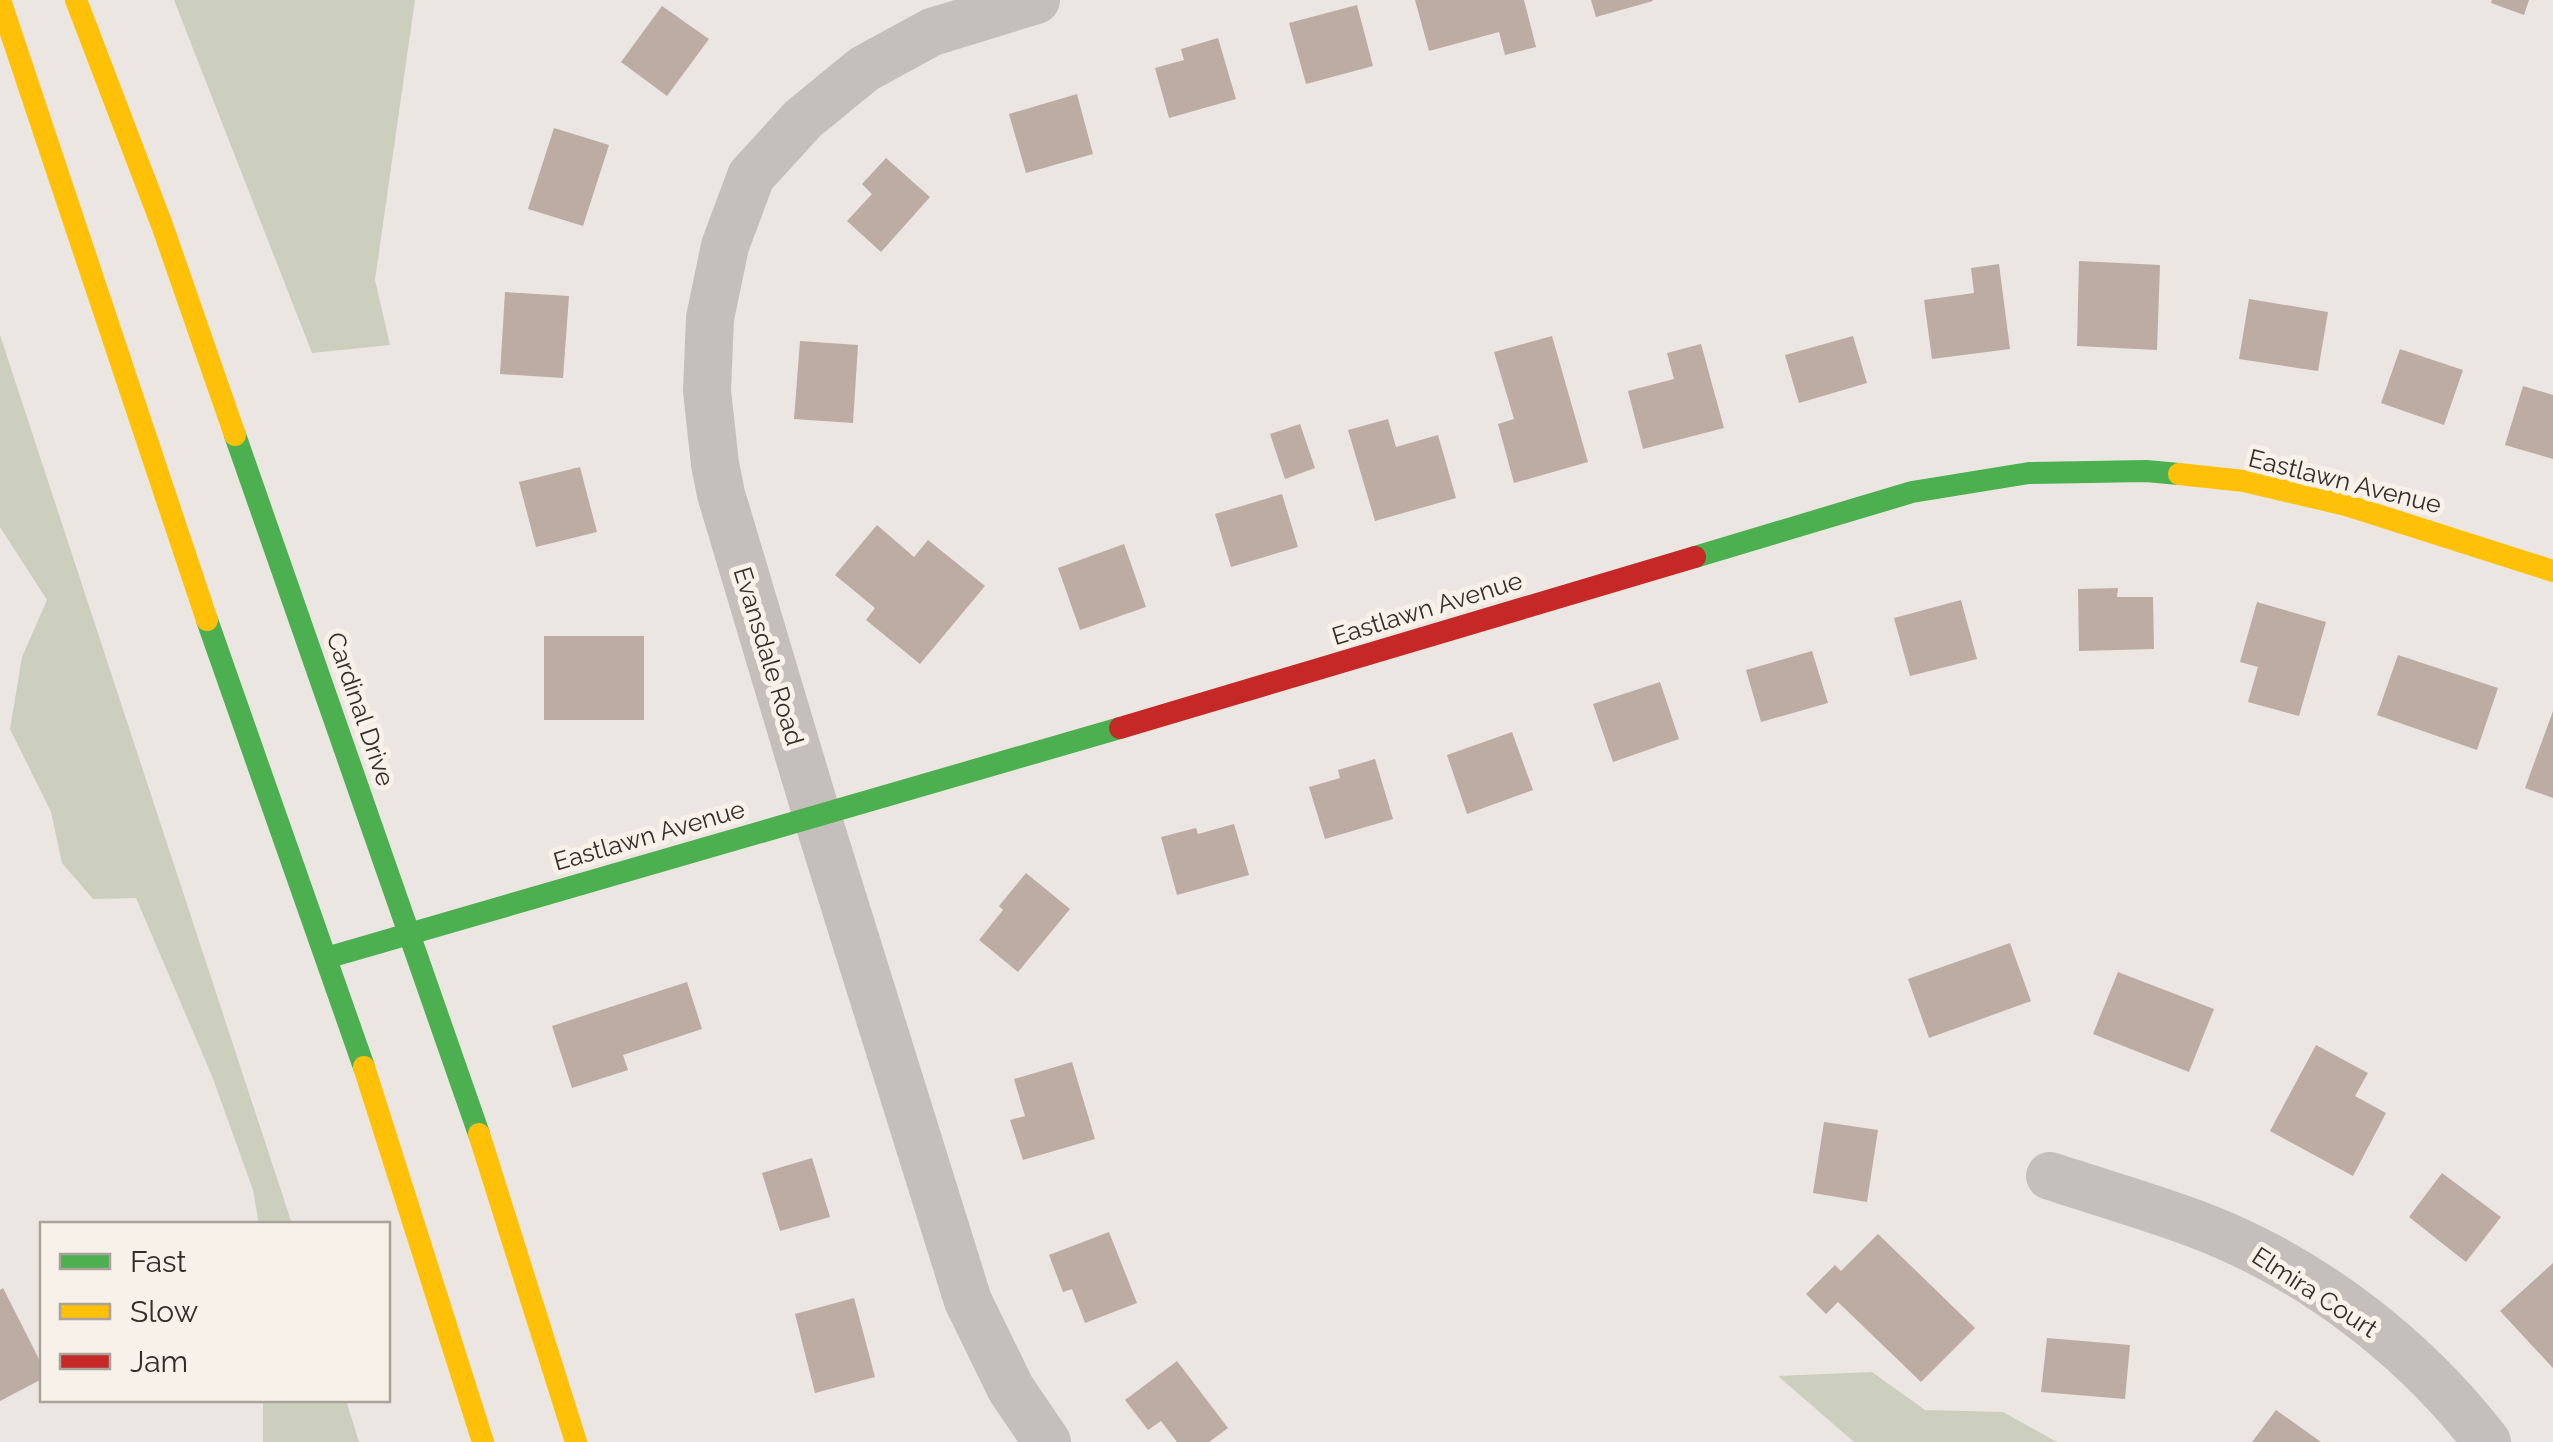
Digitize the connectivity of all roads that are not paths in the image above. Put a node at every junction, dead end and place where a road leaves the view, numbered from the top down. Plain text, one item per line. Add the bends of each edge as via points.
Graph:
1 (0, 0) edge
2 (76, 0) edge
3 (1036, 0) edge
4 (2553, 571) edge
5 (816, 816) junction
6 (410, 934) junction
7 (326, 958) junction
8 (2050, 1176) dead end
9 (483, 1442) edge
10 (576, 1442) edge
11 (1048, 1442) edge
12 (2487, 1442) edge

1 - 7 main road
2 - 6 main road, Cardinal Drive via 162,225
3 - 5 street, Evansdale Road via 932,32 864,69 803,118 751,176 724,246 710,318 706,391 715,464
4 - 5 main road, Eastlawn Avenue via 2346,505 2244,481 2146,471 2028,474 1912,492
5 - 6 main road, Eastlawn Avenue
5 - 11 street, Evansdale Road via 968,1301 1011,1390
6 - 7 main road, Eastlawn Avenue
6 - 10 main road, Cardinal Drive
7 - 9 main road
8 - 12 street, Elmira Court via 2198,1225 2276,1262 2348,1307 2415,1361

